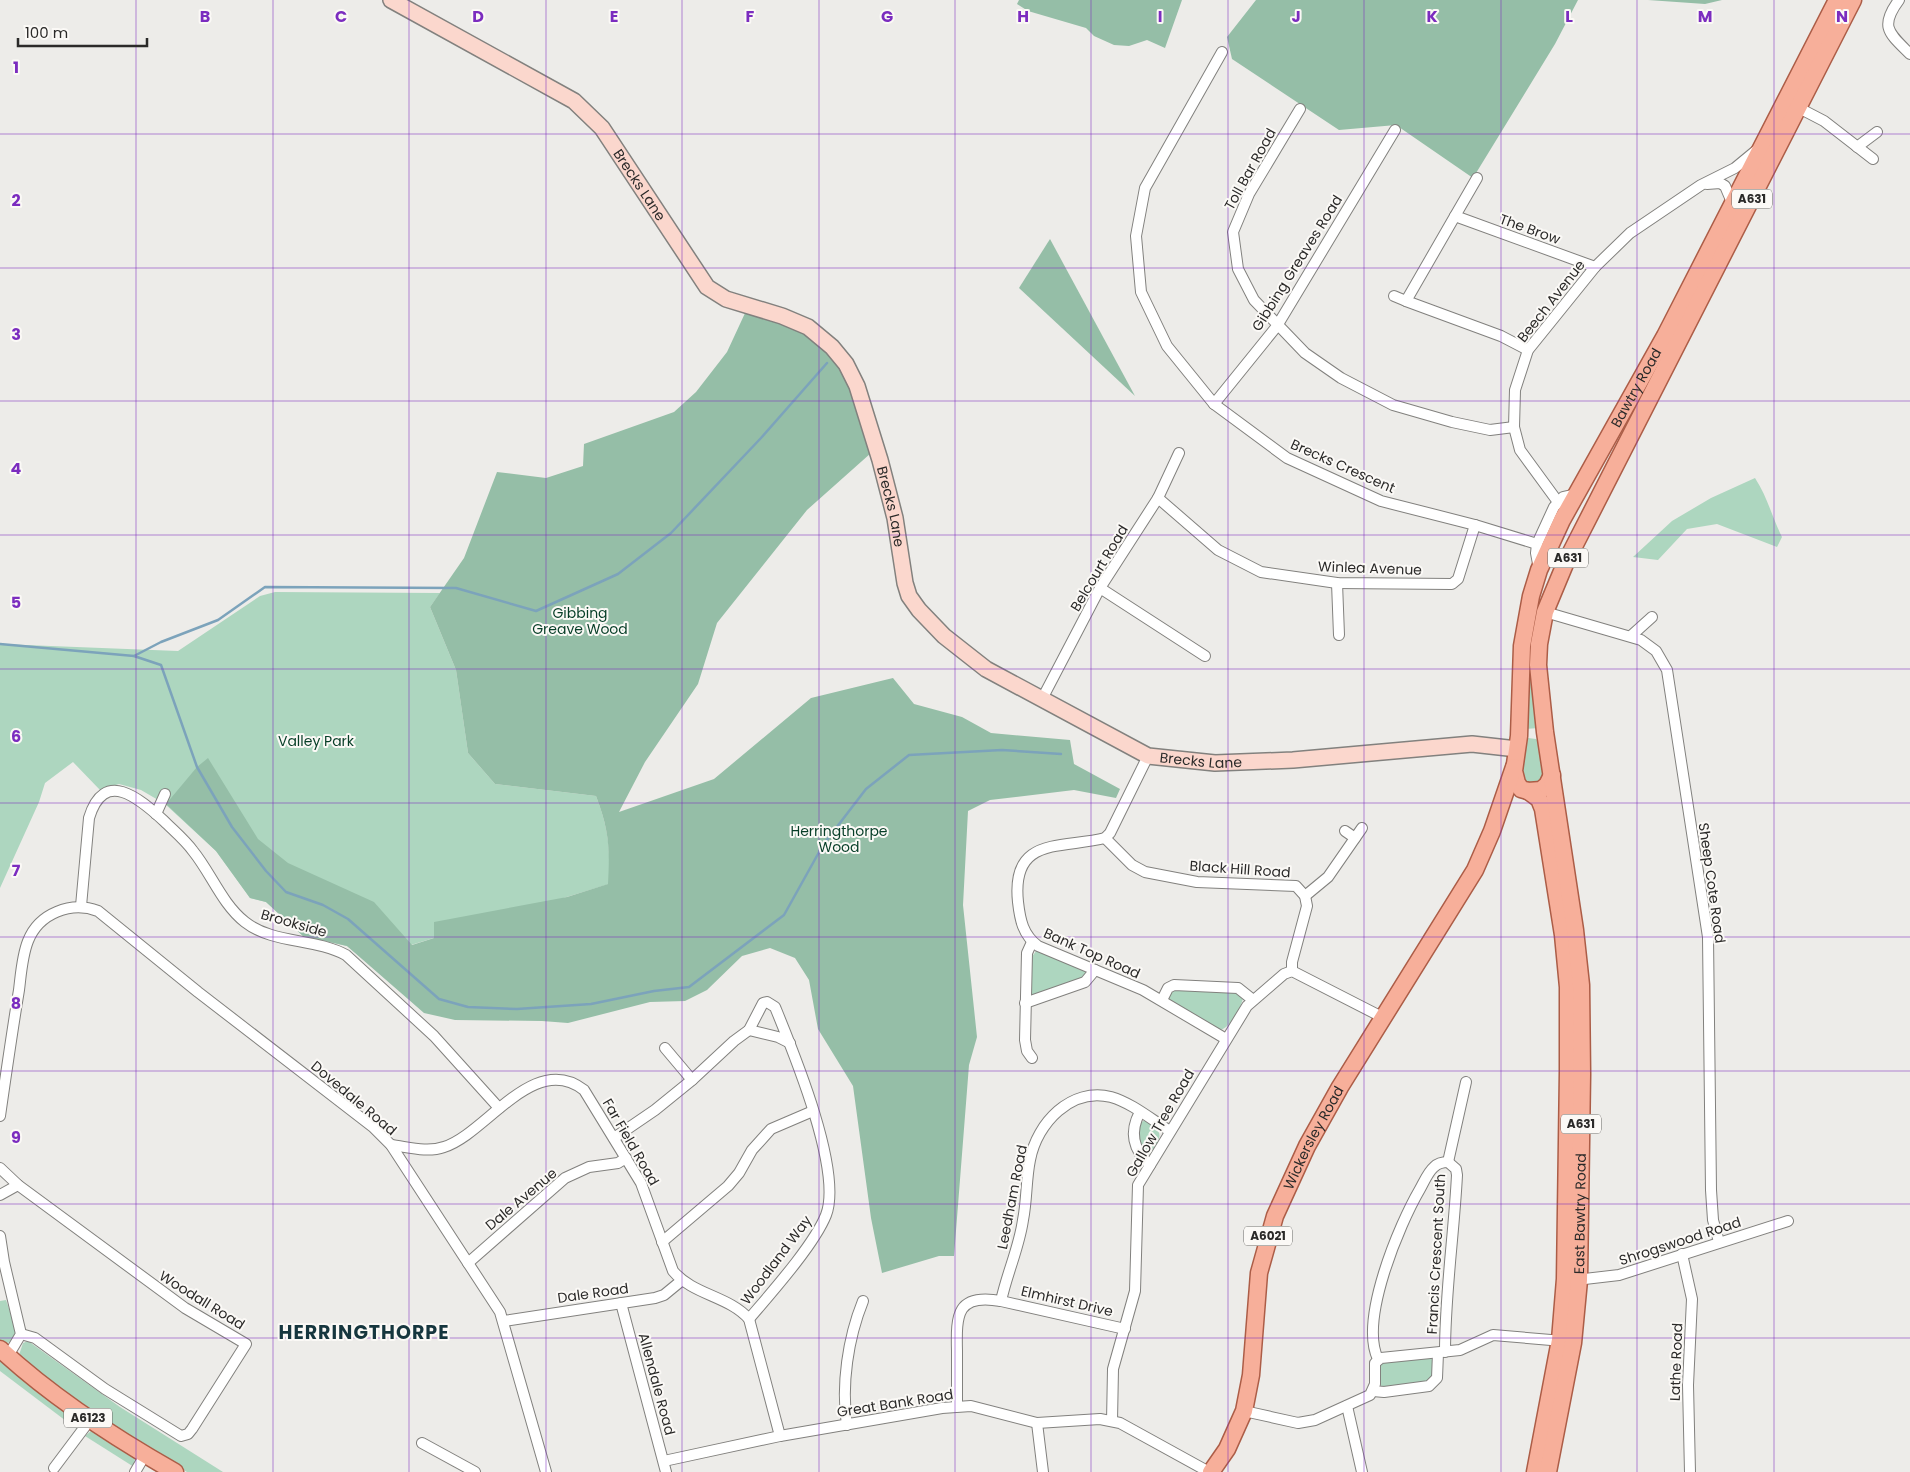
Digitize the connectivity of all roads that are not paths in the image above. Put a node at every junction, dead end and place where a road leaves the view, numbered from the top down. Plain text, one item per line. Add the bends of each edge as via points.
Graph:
1 (390, 0) edge
2 (1837, 0) edge
3 (1853, 0) edge
4 (1899, 0) edge
5 (1222, 52) dead end
6 (1910, 54) edge
7 (1799, 108) junction
8 (1300, 109) dead end
9 (1395, 130) dead end
10 (1877, 132) dead end
11 (1762, 145) junction
12 (1857, 147) junction
13 (1873, 160) dead end
14 (1477, 178) dead end
15 (1701, 185) junction
16 (1728, 213) junction
17 (1455, 216) junction
18 (1595, 267) junction
19 (1394, 296) dead end
20 (1406, 301) junction
21 (1277, 326) junction
22 (1528, 350) junction
23 (1214, 404) junction
24 (1514, 426) junction
25 (1179, 453) dead end
26 (1577, 493) junction
27 (1158, 498) junction
28 (1598, 499) junction
29 (1558, 502) junction
30 (1475, 525) junction
31 (1537, 544) junction
32 (1539, 570) junction
33 (1336, 583) junction
34 (1100, 588) junction
35 (1546, 612) junction
36 (1652, 617) dead end
37 (1339, 635) dead end
38 (1632, 636) junction
39 (1205, 656) dead end
40 (1042, 699) junction
41 (1545, 732) junction
42 (1518, 743) junction
43 (1148, 756) junction
44 (1514, 767) junction
45 (1552, 775) junction
46 (1527, 791) junction
47 (165, 794) dead end
48 (156, 814) junction
49 (1362, 828) dead end
50 (1345, 830) dead end
51 (1492, 831) junction
52 (1105, 838) junction
53 (1355, 838) junction
54 (1305, 896) junction
55 (80, 906) junction
56 (1032, 942) junction
57 (1095, 970) junction
58 (1292, 971) junction
59 (1162, 1000) junction
60 (1253, 1000) junction
61 (1025, 1004) junction
62 (1382, 1018) junction
63 (750, 1030) junction
64 (1226, 1039) junction
65 (790, 1043) junction
66 (665, 1048) dead end
67 (1032, 1058) dead end
68 (692, 1080) junction
69 (1466, 1082) dead end
70 (499, 1108) junction
71 (813, 1110) junction
72 (1140, 1112) junction
73 (0, 1116) edge
74 (1170, 1131) junction
75 (614, 1138) junction
76 (391, 1146) junction
77 (626, 1158) junction
78 (1448, 1162) junction
79 (1150, 1165) junction
80 (0, 1168) edge
81 (18, 1185) junction
82 (0, 1195) edge
83 (1788, 1221) dead end
84 (0, 1236) edge
85 (662, 1242) junction
86 (1719, 1242) junction
87 (1682, 1254) junction
88 (468, 1263) junction
89 (1572, 1279) junction
90 (681, 1281) junction
91 (1002, 1301) junction
92 (863, 1302) dead end
93 (621, 1303) junction
94 (749, 1319) junction
95 (504, 1321) junction
96 (1126, 1329) junction
97 (21, 1334) junction
98 (1567, 1341) junction
99 (4, 1352) edge
100 (1441, 1352) junction
101 (1378, 1359) junction
102 (1373, 1391) junction
103 (958, 1406) junction
104 (1347, 1406) junction
105 (1244, 1411) junction
106 (90, 1420) junction
107 (1112, 1421) junction
108 (1037, 1423) junction
109 (847, 1425) junction
110 (780, 1436) junction
111 (422, 1442) dead end
112 (145, 1455) junction
113 (665, 1467) edge
114 (54, 1468) dead end
115 (135, 1472) edge
116 (175, 1472) edge
117 (475, 1472) edge
118 (546, 1472) edge
119 (1044, 1472) edge
120 (1210, 1472) edge
121 (1362, 1472) edge
122 (1535, 1472) edge
123 (1548, 1472) edge
124 (1690, 1472) edge

1 - 40 street, Brecks Lane via 574,101 602,128 707,287 726,300 808,327 832,347 846,364 857,386 892,510 910,596 930,624 965,654
2 - 11 main road, Bawtry Road / A631
3 - 7 main road, Bawtry Road / A631
4 - 6 street via 1888,14 1888,26 1891,35
5 - 23 street, Brecks Crescent via 1145,188 1136,236 1141,292 1167,346
7 - 12 street via 1824,121
7 - 28 main road, Bawtry Road / A631
8 - 21 street, Toll Bar Road via 1249,194 1233,232 1238,269 1254,300
9 - 21 street, Gibbing Greaves Road
10 - 12 street
11 - 15 street, Beech Avenue via 1735,168
11 - 16 main road, Bawtry Road / A631
12 - 13 street
14 - 17 street
15 - 16 street via 1714,183 1726,186 1731,200
15 - 18 street, Beech Avenue via 1630,233
16 - 26 main road, Bawtry Road / A631 via 1644,376
17 - 18 street, The Brow
17 - 20 street
18 - 22 street, Beech Avenue
19 - 20 street
20 - 22 street via 1501,336
21 - 23 street, Gibbing Greaves Road
21 - 24 street, Toll Bar Road via 1305,353 1341,378 1392,405 1490,430
22 - 24 street, Beech Avenue via 1515,390
23 - 30 street, Brecks Crescent via 1287,458 1304,466 1381,501
24 - 29 street, Beech Avenue via 1520,450
25 - 27 street, Belcourt Road
26 - 28 main road via 1584,487 1590,487 1596,491
26 - 29 street via 1569,494
26 - 32 main road, Bawtry Road / A631
27 - 33 street, Winlea Avenue via 1218,550 1262,572
27 - 34 street, Belcourt Road
28 - 35 main road, Bawtry Road / A631 via 1558,576
29 - 31 street
30 - 31 street, Brecks Crescent
30 - 33 street, Winlea Avenue via 1458,578 1452,584
31 - 32 street
32 - 42 main road, Bawtry Road / A631 via 1522,646
33 - 37 street
34 - 39 street
34 - 40 street, Belcourt Road
35 - 38 street, Sheep Cote Road
35 - 41 main road, Bawtry Road / A631 via 1538,664
36 - 38 street
38 - 86 street, Sheep Cote Road via 1656,650 1666,670 1708,937 1711,1190 1713,1220
40 - 43 street, Brecks Lane
41 - 42 main road
41 - 45 main road, Bawtry Road / A631
42 - 43 street, Brecks Lane via 1215,763
42 - 44 main road, Bawtry Road / A631
43 - 52 street
44 - 46 main road, A631 via 1517,783
44 - 51 main road, Wickersley Road / A6021
45 - 46 main road, Wickersley Road via 1541,790
45 - 89 main road, East Bawtry Road / A631 via 1580,985 1582,1074
46 - 51 main road, Wickersley Road / A6021 via 1511,802
46 - 89 main road, East Bawtry Road / A631 via 1538,799 1544,809 1568,987
47 - 48 street
48 - 55 street, Brookside via 125,791 116,790 99,798 89,818
48 - 70 street, Brookside via 193,850 245,922 266,933 328,947 346,955 434,1036
49 - 53 street
50 - 53 street
51 - 62 main road, Wickersley Road / A6021 via 1472,876
52 - 54 street, Black Hill Road via 1132,866 1145,872 1197,882 1290,884
52 - 56 street, Bank Top Road via 1045,847 1036,851 1022,866 1017,892 1020,917
53 - 54 street via 1328,877
54 - 58 street via 1307,906
55 - 73 street via 51,915 41,922 28,941
55 - 76 street, Dovedale Road via 106,915 198,992 373,1127
56 - 57 street, Bank Top Road
56 - 61 street via 1027,952
57 - 59 street, Bank Top Road
57 - 61 street via 1085,982
58 - 60 street, Gallow Tree Road
58 - 62 street
59 - 60 street via 1168,988 1174,985 1238,988
59 - 64 street, Bank Top Road
60 - 64 street, Gallow Tree Road
61 - 67 street via 1026,1046
62 - 105 main road, Wickersley Road / A6021 via 1307,1146 1275,1216 1259,1273 1251,1375
63 - 65 street
63 - 65 street, Woodland Way via 760,1006 767,1002 775,1007
63 - 68 street
64 - 74 street, Gallow Tree Road
65 - 71 street, Woodland Way
66 - 68 street
68 - 75 street
69 - 78 street
70 - 75 street, Far Field Road via 534,1085 564,1081 576,1084 584,1090
70 - 76 street, Far Field Road via 478,1128 445,1147 432,1150
71 - 85 street via 771,1129 752,1150 728,1186
71 - 94 street, Woodland Way via 828,1176 826,1213 814,1236
72 - 74 street, Leedham Road
72 - 79 street via 1133,1135 1138,1153
72 - 91 street, Leedham Road via 1111,1098 1089,1096 1067,1104 1047,1123 1034,1145 1030,1160 1024,1219
74 - 79 street, Gallow Tree Road
75 - 77 street, Far Field Road
76 - 88 street, Dovedale Road
77 - 85 street, Far Field Road via 648,1198
77 - 88 street, Dale Avenue via 618,1163 584,1169 565,1178
78 - 100 street, Francis Crescent South via 1456,1169 1457,1175
78 - 101 street via 1436,1166 1423,1184 1402,1225 1383,1274 1376,1304 1374,1347
79 - 96 street, Gallow Tree Road via 1138,1185 1136,1291
80 - 81 street, Woodall Road
81 - 82 street
81 - 97 street, Woodall Road via 185,1308 246,1344 192,1429 180,1436 105,1389 35,1338
83 - 86 street, Shrogswood Road
84 - 97 street
85 - 90 street, Far Field Road via 673,1271
86 - 87 street, Shrogswood Road
87 - 89 street, Shrogswood Road via 1619,1275
87 - 124 street, Lathe Road via 1692,1299 1688,1385
88 - 95 street, Dovedale Road
89 - 98 main road, East Bawtry Road / A631
90 - 93 street, Dale Road via 664,1295
90 - 94 street via 735,1307
91 - 96 street, Elmhirst Drive
91 - 103 street via 974,1300 958,1314
92 - 109 street via 850,1346 845,1404
93 - 95 street, Dale Road
93 - 113 street, Allendale Road
94 - 110 street
95 - 118 street, Dovedale Road
96 - 107 street, Gallow Tree Road via 1113,1369
97 - 99 street
98 - 100 street via 1493,1335 1460,1350
98 - 122 main road, East Bawtry Road / A631
98 - 123 main road, East Bawtry Road / A631
99 - 106 main road, A6123
100 - 101 street
100 - 102 street, Francis Crescent South via 1437,1378 1429,1386
101 - 102 street
102 - 104 street
103 - 108 street, Great Bank Road via 982,1408
103 - 109 street, Great Bank Road
104 - 105 street via 1306,1423
104 - 121 street
105 - 120 main road, Wickersley Road / A6021 via 1227,1449
106 - 112 main road, A6123
106 - 114 street
107 - 108 street, Great Bank Road
107 - 120 street, Great Bank Road via 1129,1427
108 - 119 street
109 - 110 street, Great Bank Road
110 - 113 street, Great Bank Road
111 - 117 street
112 - 115 street
112 - 116 main road, A6123

